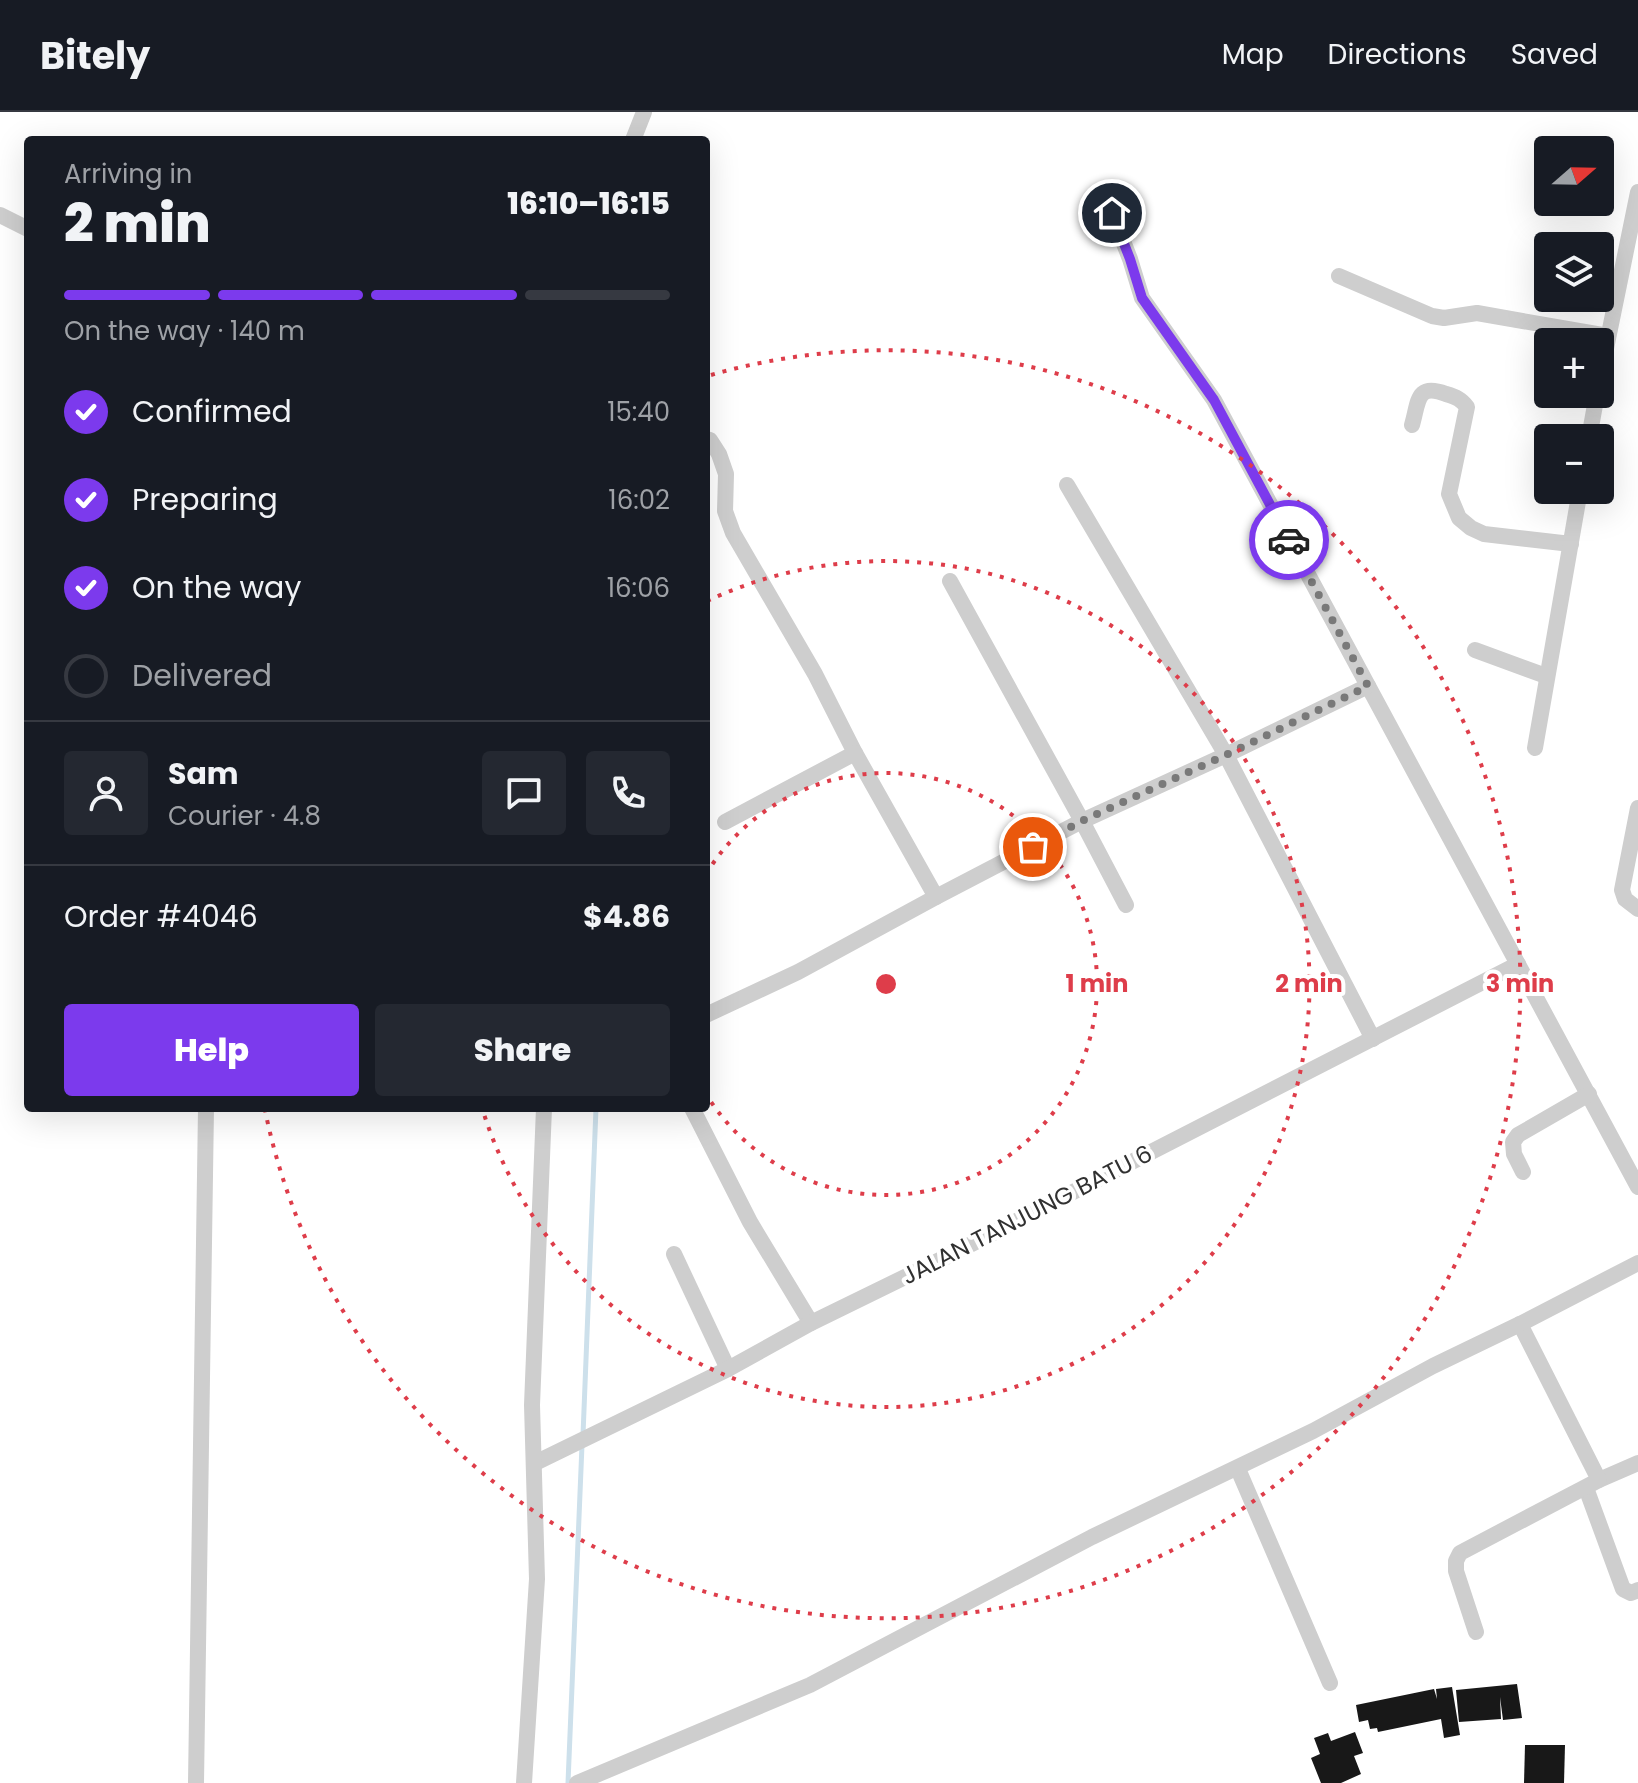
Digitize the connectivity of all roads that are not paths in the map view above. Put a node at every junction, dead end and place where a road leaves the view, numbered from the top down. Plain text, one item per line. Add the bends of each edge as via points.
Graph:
1 (644, 112) edge
2 (635, 136) edge
3 (1638, 192) edge
4 (1112, 213) dead end
5 (0, 215) edge
6 (24, 227) edge
7 (1339, 276) dead end
8 (1562, 328) edge
9 (1610, 328) edge
10 (1412, 425) dead end
11 (710, 440) edge
12 (1067, 485) dead end
13 (1578, 504) edge
14 (1571, 544) junction
15 (950, 581) dead end
16 (1475, 650) dead end
17 (1546, 676) junction
18 (1368, 686) junction
19 (1535, 748) dead end
20 (855, 753) junction
21 (1226, 755) junction
22 (1638, 808) edge
23 (1082, 821) junction
24 (725, 822) dead end
25 (936, 897) junction
26 (1126, 905) dead end
27 (1638, 909) edge
28 (1518, 964) junction
29 (710, 1013) edge
30 (1373, 1039) junction
31 (1589, 1094) junction
32 (206, 1112) edge
33 (544, 1112) edge
34 (694, 1112) edge
35 (1523, 1172) dead end
36 (1638, 1187) edge
37 (674, 1254) dead end
38 (1638, 1263) edge
39 (811, 1323) junction
40 (1520, 1324) junction
41 (728, 1369) junction
42 (535, 1463) junction
43 (1638, 1463) edge
44 (1238, 1469) junction
45 (1592, 1484) junction
46 (1638, 1590) edge
47 (1476, 1632) dead end
48 (1330, 1683) dead end
49 (196, 1783) edge
50 (524, 1783) edge
51 (577, 1783) edge

1 - 2 street
3 - 9 street
4 - 18 street via 1142,298 1214,400
5 - 6 street
7 - 8 street via 1432,316 1477,313
10 - 14 street via 1425,390 1462,399 1467,407 1449,494 1459,518 1484,534
11 - 20 street via 726,474 725,511 733,533
12 - 21 street
13 - 14 street
14 - 17 street
15 - 23 street
16 - 17 street
17 - 19 street
18 - 21 street
18 - 28 street
20 - 24 street
20 - 25 street
21 - 23 street
21 - 30 street
22 - 27 street via 1622,890
23 - 25 street
23 - 26 street
25 - 29 street
28 - 30 street, JALAN TANJUNG BATU 6
28 - 31 street
30 - 39 street, JALAN TANJUNG BATU 6
31 - 35 street via 1518,1135 1514,1154
31 - 36 street
32 - 49 street
33 - 42 street via 532,1405
34 - 39 street via 750,1222
37 - 41 street
38 - 40 street
39 - 41 street, JALAN TANJUNG BATU 6
40 - 44 street
40 - 45 street
41 - 42 street, JALAN TANJUNG BATU 6
42 - 50 street via 537,1579
43 - 45 street
44 - 48 street
44 - 51 street via 1092,1537 810,1685
45 - 46 street via 1623,1589
45 - 47 street via 1460,1553 1456,1571

